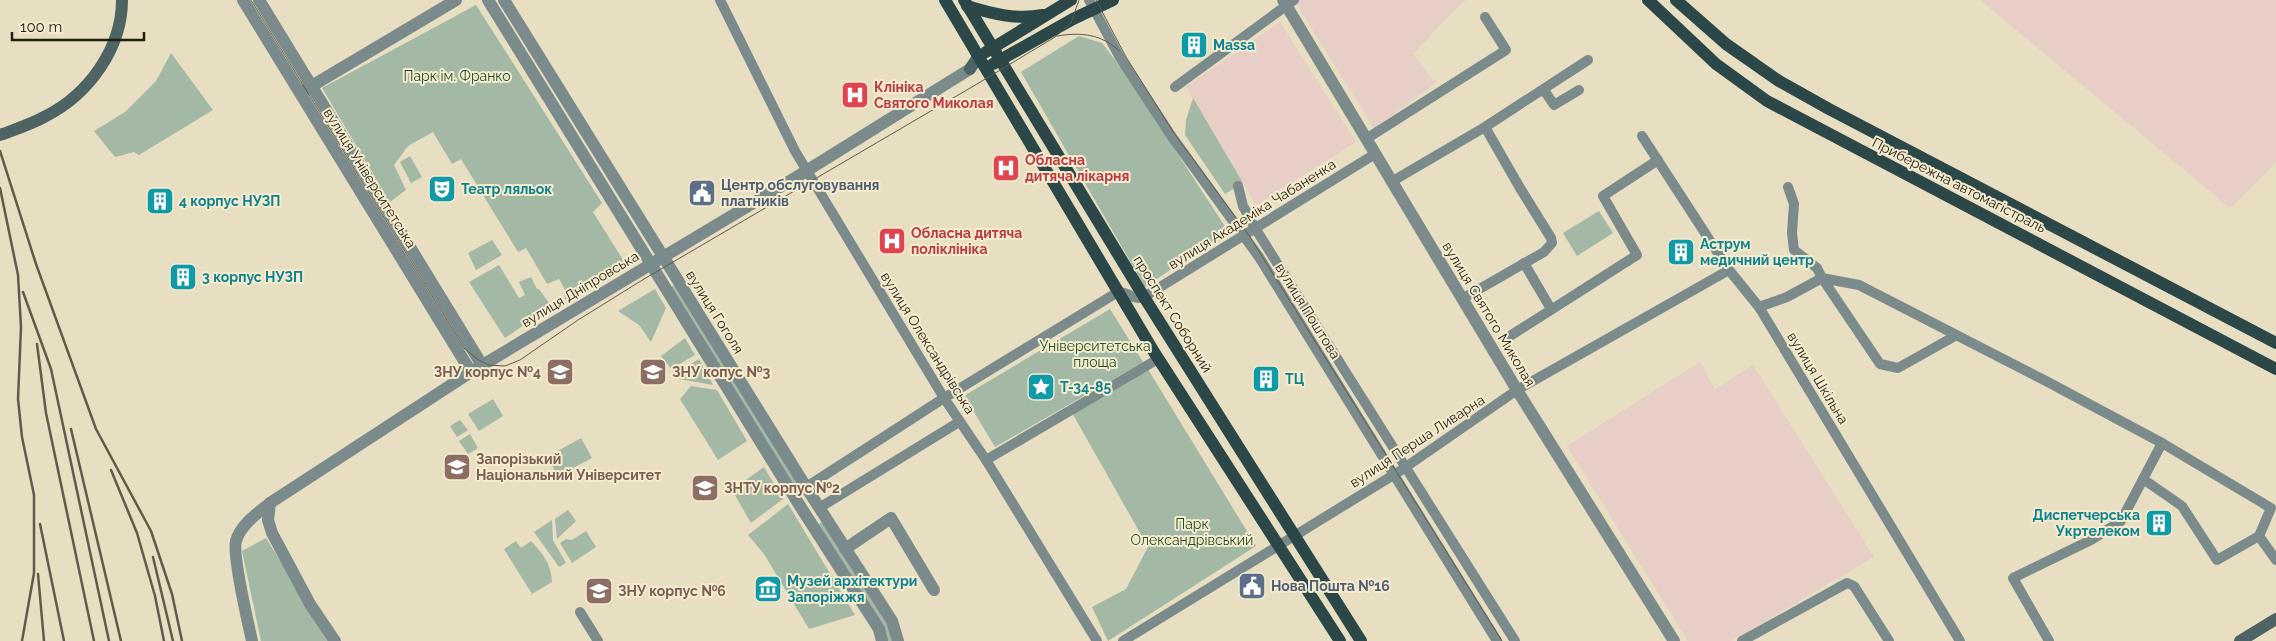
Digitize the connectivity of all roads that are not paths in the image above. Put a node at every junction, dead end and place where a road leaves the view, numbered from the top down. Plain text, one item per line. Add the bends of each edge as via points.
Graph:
1 (122, 0) edge
2 (243, 0) edge
3 (259, 0) edge
4 (456, 0) edge
5 (488, 0) edge
6 (504, 0) edge
7 (720, 0) edge
8 (945, 0) edge
9 (1071, 0) edge
10 (1109, 0) edge
11 (1648, 0) edge
12 (1676, 0) edge
13 (1288, 2) edge
14 (965, 3) edge
15 (1091, 4) edge
16 (1048, 14) junction
17 (1485, 18) dead end
18 (993, 48) junction
19 (1000, 60) junction
20 (1588, 60) dead end
21 (981, 63) junction
22 (970, 69) joint
23 (313, 87) junction
24 (1175, 88) dead end
25 (1544, 90) junction
26 (1579, 90) dead end
27 (301, 93) junction
28 (1485, 127) junction
29 (0, 135) edge
30 (1642, 136) dead end
31 (1366, 139) junction
32 (1375, 154) junction
33 (1658, 160) junction
34 (806, 171) junction
35 (1392, 182) junction
36 (1238, 186) dead end
37 (1788, 187) dead end
38 (1255, 228) junction
39 (1243, 234) junction
40 (663, 257) junction
41 (1524, 263) junction
42 (650, 265) junction
43 (1730, 270) junction
44 (1822, 278) junction
45 (1118, 292) junction
46 (1144, 297) junction
47 (1462, 299) junction
48 (1759, 307) junction
49 (1551, 309) junction
50 (1510, 336) dead end
51 (1955, 336) junction
52 (2276, 343) edge
53 (1158, 359) junction
54 (477, 369) junction
55 (2276, 369) edge
56 (1517, 390) junction
57 (944, 398) junction
58 (960, 422) junction
59 (2162, 443) junction
60 (986, 460) junction
61 (1405, 467) junction
62 (1393, 474) junction
63 (2143, 479) junction
64 (806, 487) junction
65 (794, 495) junction
66 (270, 503) junction
67 (819, 508) junction
68 (1295, 535) junction
69 (2259, 536) junction
70 (1279, 545) junction
71 (846, 549) junction
72 (2276, 560) edge
73 (934, 590) dead end
74 (580, 612) dead end
75 (2276, 620) edge
76 (252, 641) edge
77 (335, 641) edge
78 (598, 641) edge
79 (882, 641) edge
80 (898, 641) edge
81 (1097, 641) edge
82 (1123, 641) edge
83 (1340, 641) edge
84 (1361, 641) edge
85 (1497, 641) edge
86 (1515, 641) edge
87 (1674, 641) edge
88 (1742, 641) edge
89 (1889, 641) edge
90 (1960, 641) edge
91 (2049, 641) edge
92 (2240, 641) edge

1 - 29 main road via 122,15 113,46 95,75 69,101 48,116
2 - 27 street, вулиця Університетська
3 - 23 street, вулиця Університетська
4 - 23 street
5 - 42 street
6 - 40 street, вулиця Гоголя
7 - 34 street, вулиця Олександрівська
8 - 21 main road
9 - 16 main road, вулиця Дніпровська
10 - 15 main road, вулиця Дніпровська
11 - 55 main road, Прибережна автомагістраль via 1716,64 1767,101
12 - 52 main road, Прибережна автомагістраль via 1726,44 1779,81
13 - 24 street
13 - 31 street, вулиця Святого Миколая
14 - 16 main road via 987,12 1025,18
14 - 18 main road, проспект Соборний
15 - 19 main road, вулиця Дніпровська
15 - 39 street, вулиця Поштова via 1119,56 1172,137
16 - 18 main road, вулиця Дніпровська
17 - 31 street via 1506,50
18 - 19 main road, проспект Соборний
18 - 21 main road, вулиця Дніпровська
19 - 21 main road, вулиця Дніпровська
19 - 46 main road, проспект Соборний
20 - 25 street
21 - 22 main road, вулиця Дніпровська
21 - 45 main road
22 - 34 street, вулиця Дніпровська
23 - 27 street
23 - 54 street, вулиця Університетська
25 - 26 street via 1554,104
25 - 28 street
27 - 54 street, вулиця Університетська
28 - 35 street
28 - 41 street via 1552,238 1550,247
30 - 33 street, вулиця Шкільна
31 - 32 street, вулиця Святого Миколая
32 - 35 street, вулиця Святого Миколая
32 - 38 street, вулиця Академіка Чабаненка
33 - 43 street, вулиця Шкільна
33 - 49 street via 1603,196 1637,255
34 - 40 street, вулиця Дніпровська
34 - 57 street, вулиця Олександрівська
35 - 47 street, вулиця Святого Миколая
36 - 38 street, вулиця Поштова via 1243,206
37 - 44 street via 1794,204 1794,250 1817,268
38 - 39 street, вулиця Академіка Чабаненка
38 - 61 street, вулиця Поштова
39 - 46 street, вулиця Академіка Чабаненка
39 - 62 street, вулиця Поштова
40 - 42 street, вулиця Дніпровська
40 - 64 street, вулиця Гоголя
41 - 47 street
41 - 49 street
42 - 54 street, вулиця Дніпровська
42 - 65 street
43 - 48 street, вулиця Шкільна
43 - 56 street, вулиця Перша Ливарна
44 - 48 street via 1787,297
44 - 51 street via 1859,285
44 - 51 street via 1880,364 1898,368
45 - 46 street
45 - 53 main road
45 - 57 street
46 - 68 main road, проспект Соборний
47 - 56 street, вулиця Святого Миколая
48 - 90 street, вулиця Шкільна
49 - 50 street
51 - 59 street
53 - 60 street
53 - 70 main road
54 - 66 street, вулиця Дніпровська
56 - 61 street, вулиця Перша Ливарна
56 - 87 street, вулиця Святого Миколая
57 - 58 street, вулиця Олександрівська
57 - 64 street
58 - 60 street, вулиця Олександрівська
58 - 67 street
59 - 63 street
59 - 69 street via 2271,508
60 - 81 street, вулиця Олександрівська
61 - 62 street, вулиця Перша Ливарна
61 - 86 street, вулиця Поштова
62 - 68 street, вулиця Перша Ливарна
62 - 85 street, вулиця Поштова
63 - 69 street via 2182,506 2217,560
63 - 91 street via 2121,521 2091,540 2013,578
64 - 65 street
64 - 67 street, вулиця Гоголя
65 - 79 street via 879,629
66 - 76 street, вулиця Дніпровська via 249,520 236,541
66 - 77 street via 268,520 272,533 310,604
67 - 71 street, вулиця Гоголя
68 - 70 street, вулиця Перша Ливарна
68 - 84 main road, проспект Соборний
69 - 72 street
70 - 82 street, вулиця Перша Ливарна
70 - 83 main road
71 - 73 street via 891,518
71 - 80 street, вулиця Гоголя via 892,621
74 - 78 street
75 - 92 main road
88 - 89 street via 1847,583 1854,586

